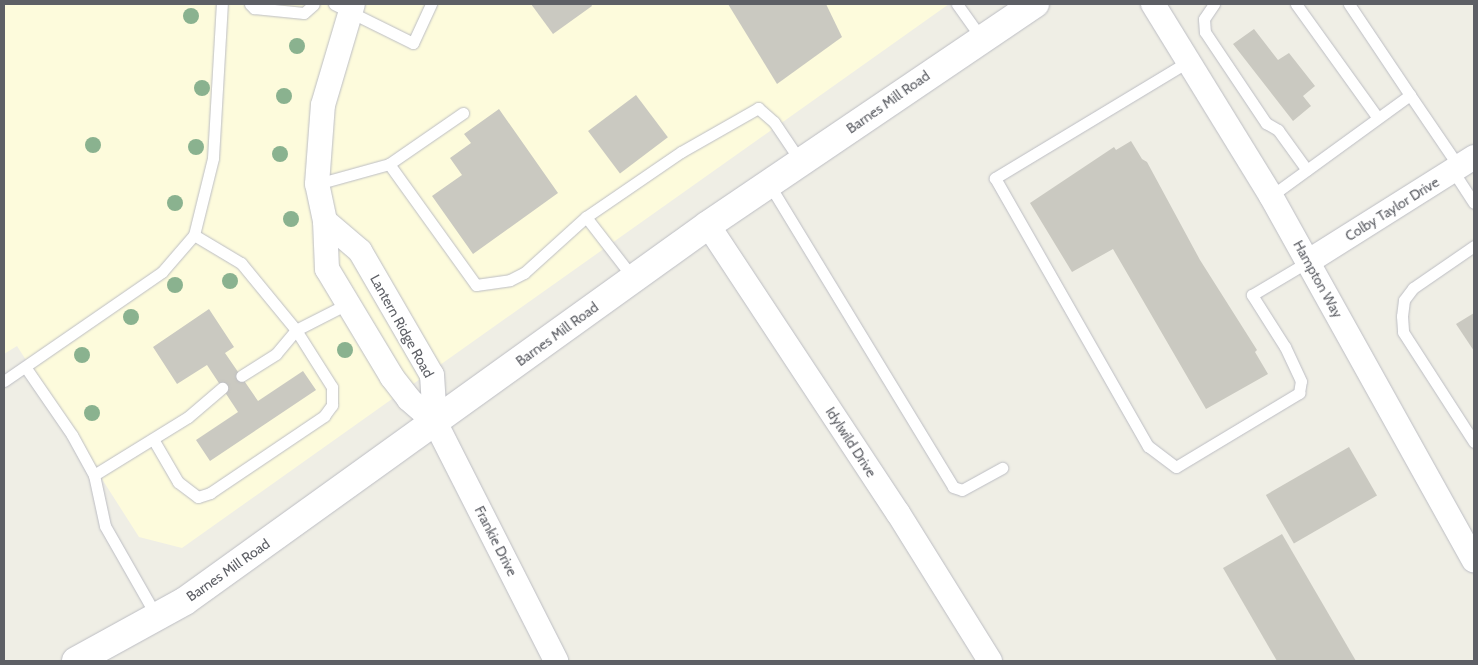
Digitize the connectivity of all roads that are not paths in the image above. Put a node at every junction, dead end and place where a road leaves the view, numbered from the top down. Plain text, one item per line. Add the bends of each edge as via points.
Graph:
1 (222, 4) edge
2 (250, 4) edge
3 (314, 4) edge
4 (432, 4) edge
5 (957, 4) edge
6 (1035, 4) edge
7 (1153, 4) edge
8 (1214, 4) edge
9 (1296, 4) edge
10 (1349, 4) edge
11 (346, 6) edge
12 (982, 40) junction
13 (1189, 61) junction
14 (1410, 95) junction
15 (463, 113) dead end
16 (1378, 118) junction
17 (801, 162) junction
18 (389, 164) junction
19 (1462, 165) edge
20 (1307, 170) junction
21 (317, 184) junction
22 (769, 184) junction
23 (1271, 196) junction
24 (1474, 203) edge
25 (586, 217) junction
26 (326, 221) junction
27 (708, 225) junction
28 (194, 235) junction
29 (1474, 246) edge
30 (1309, 261) junction
31 (635, 280) junction
32 (347, 304) junction
33 (296, 330) junction
34 (26, 368) junction
35 (241, 376) dead end
36 (4, 381) edge
37 (222, 388) dead end
38 (435, 422) junction
39 (153, 439) junction
40 (1474, 442) edge
41 (1002, 468) dead end
42 (94, 475) junction
43 (1474, 560) edge
44 (157, 617) junction
45 (76, 661) edge
46 (556, 661) edge
47 (990, 661) edge

1 - 28 lane via 213,158
2 - 3 lane via 254,8 304,13
4 - 11 lane via 413,43
5 - 12 lane
6 - 12 street, Barnes Mill Road
7 - 13 street, Hampton Way
8 - 20 lane via 1204,19 1205,32 1266,123 1278,130
9 - 16 lane
10 - 14 lane
11 - 21 street via 323,106
12 - 17 street, Barnes Mill Road
13 - 23 street, Hampton Way
13 - 30 lane via 995,178 1148,446 1176,467 1299,393 1301,381 1285,347 1252,295
14 - 16 lane
14 - 19 lane
15 - 18 lane
16 - 20 lane
17 - 22 street, Barnes Mill Road
17 - 25 lane via 774,122 758,108 681,152
18 - 21 lane
18 - 25 lane via 476,284 510,280 524,273
19 - 24 lane
19 - 30 street, Colby Taylor Drive
20 - 23 lane
21 - 26 street
22 - 27 street, Barnes Mill Road
22 - 41 lane via 953,487 962,490
23 - 30 street, Hampton Way
25 - 31 lane
26 - 32 street via 327,269
26 - 38 street, Lantern Ridge Road via 360,251 432,375
27 - 31 street, Barnes Mill Road
27 - 47 street, Idylwild Drive via 888,498
28 - 33 lane via 241,263
28 - 34 lane via 162,272
29 - 40 lane via 1413,288 1404,300 1402,316 1404,332
30 - 43 street, Hampton Way
31 - 38 street, Barnes Mill Road
32 - 33 lane
32 - 38 street via 392,377 409,399
33 - 35 lane via 276,354
33 - 39 lane via 332,386 332,405 324,416 210,493 198,497 178,482
34 - 36 lane
34 - 42 lane via 72,435
37 - 39 lane via 188,417
38 - 44 street, Barnes Mill Road via 223,574
38 - 46 street, Frankie Drive
39 - 42 lane
42 - 44 lane via 105,526
44 - 45 street, Barnes Mill Road

